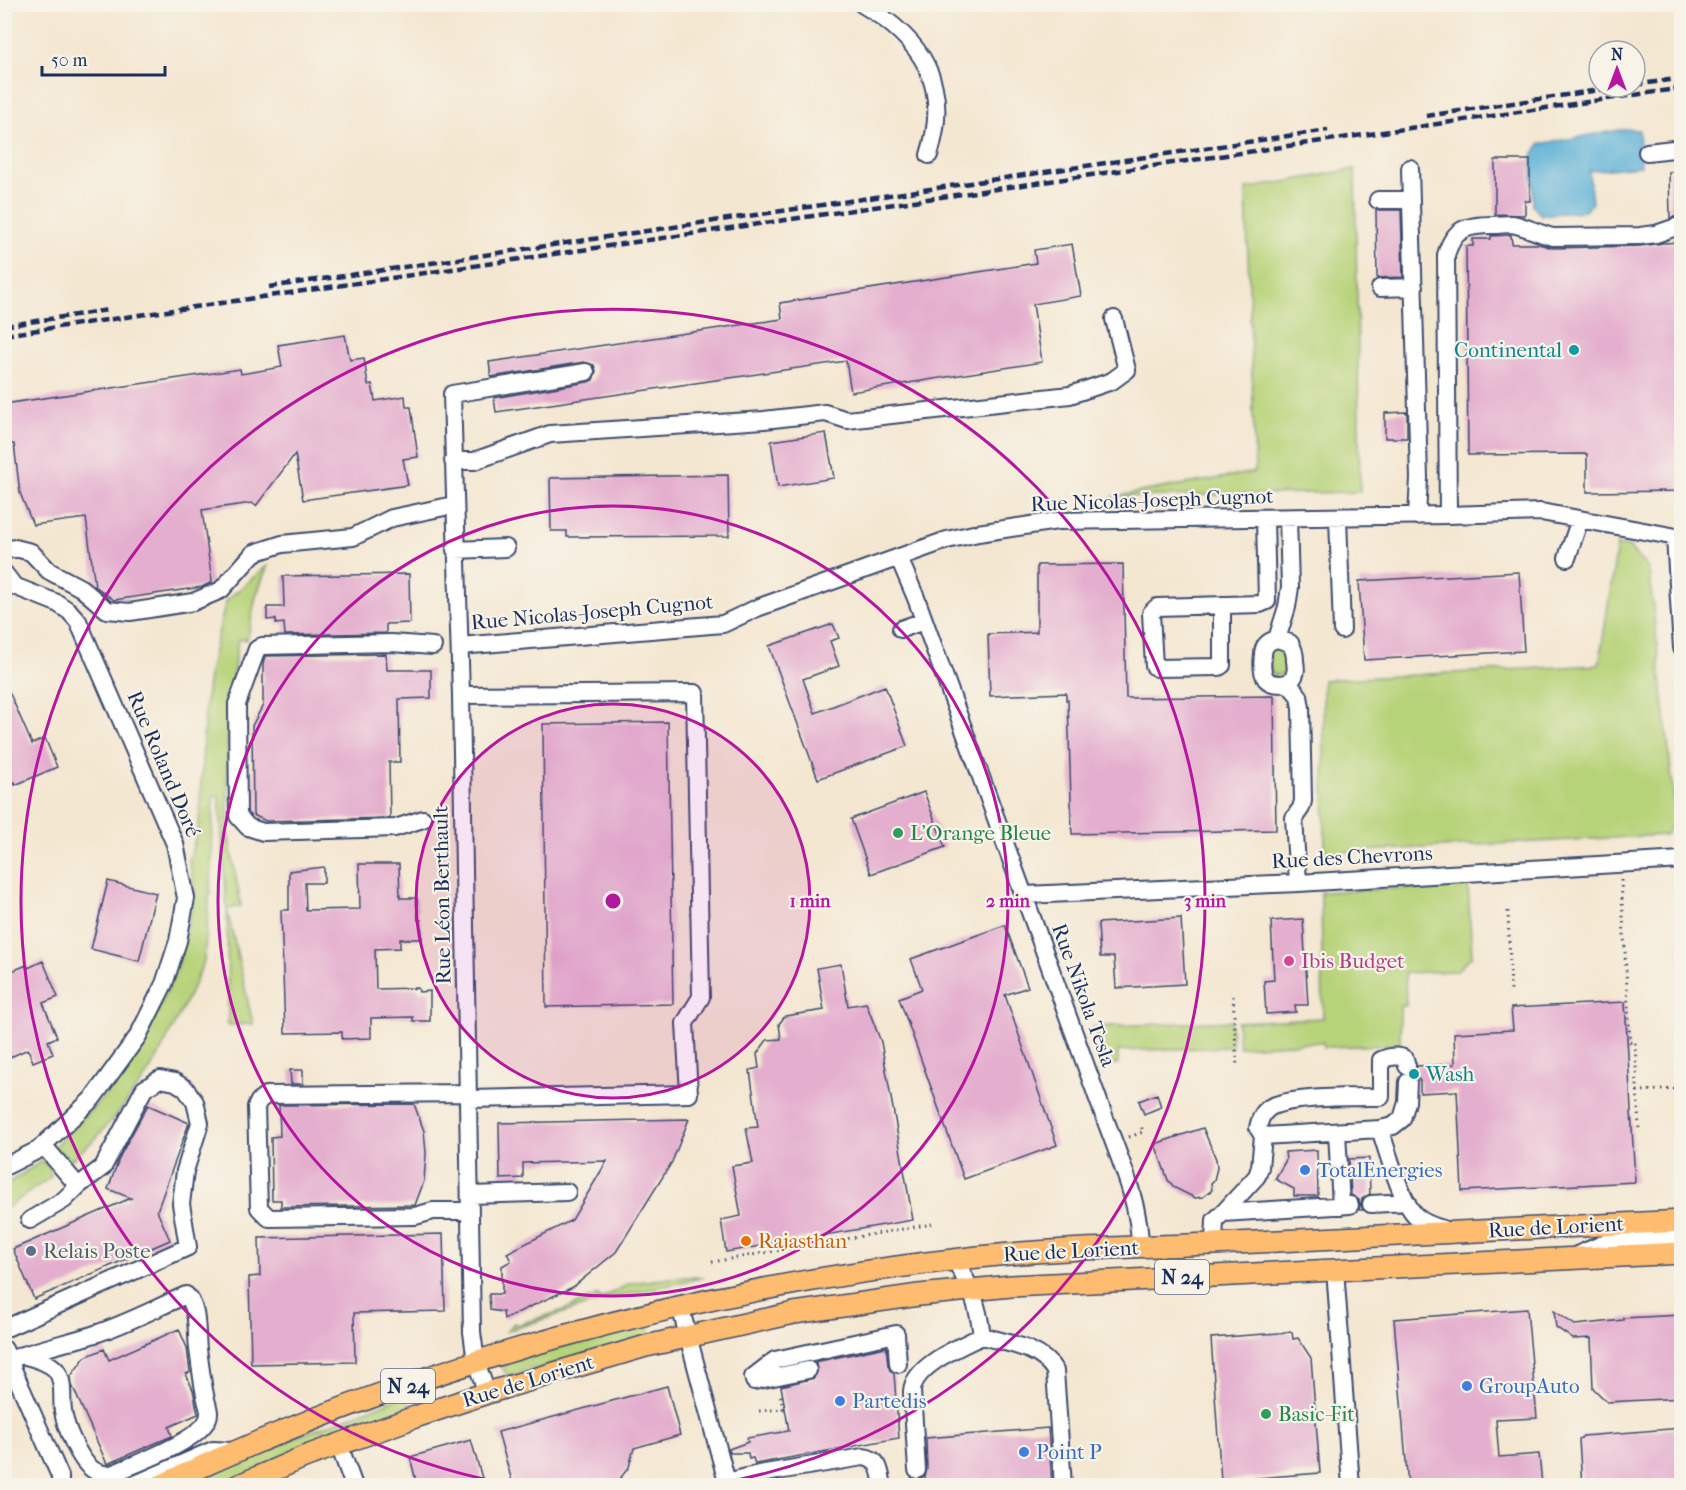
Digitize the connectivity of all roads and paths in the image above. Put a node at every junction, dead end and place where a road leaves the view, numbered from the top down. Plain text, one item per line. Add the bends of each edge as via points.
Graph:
1 (862, 4) edge
2 (1682, 148) edge
3 (1647, 152) dead end
4 (929, 155) dead end
5 (1410, 168) dead end
6 (1378, 200) dead end
7 (1411, 200) junction
8 (1682, 225) edge
9 (1414, 287) junction
10 (1380, 288) dead end
11 (1114, 320) dead end
12 (586, 372) dead end
13 (453, 462) junction
14 (454, 505) junction
15 (1448, 515) junction
16 (1417, 516) junction
17 (1338, 517) junction
18 (1288, 518) junction
19 (1265, 519) junction
20 (1580, 519) junction
21 (1678, 537) edge
22 (506, 548) dead end
23 (455, 550) junction
24 (4, 551) edge
25 (899, 558) junction
26 (1567, 558) dead end
27 (4, 573) edge
28 (1290, 587) junction
29 (1267, 591) junction
30 (1222, 606) junction
31 (924, 621) junction
32 (901, 629) dead end
33 (1342, 630) dead end
34 (1277, 639) junction
35 (433, 646) dead end
36 (460, 646) junction
37 (1682, 648) edge
38 (1288, 683) junction
39 (461, 695) junction
40 (423, 819) dead end
41 (1682, 860) edge
42 (1620, 863) junction
43 (1298, 883) junction
44 (1025, 895) junction
45 (1508, 911) dead end
46 (1511, 992) dead end
47 (1233, 996) dead end
48 (1237, 1067) dead end
49 (1682, 1089) edge
50 (1637, 1091) junction
51 (468, 1096) junction
52 (1381, 1098) junction
53 (1402, 1119) junction
54 (1380, 1129) junction
55 (1639, 1130) dead end
56 (1337, 1132) junction
57 (1263, 1136) junction
58 (43, 1145) junction
59 (4, 1167) edge
60 (78, 1186) junction
61 (567, 1192) dead end
62 (1407, 1202) junction
63 (470, 1203) junction
64 (1371, 1204) dead end
65 (1222, 1213) junction
66 (30, 1220) dead end
67 (1682, 1221) edge
68 (932, 1224) dead end
69 (1452, 1232) junction
70 (1682, 1237) edge
71 (1214, 1244) junction
72 (1140, 1247) junction
73 (1682, 1253) edge
74 (1570, 1258) junction
75 (955, 1260) junction
76 (712, 1262) dead end
77 (1335, 1269) junction
78 (972, 1289) junction
79 (680, 1306) junction
80 (4, 1329) edge
81 (687, 1336) junction
82 (982, 1336) junction
83 (12, 1354) edge
84 (476, 1362) junction
85 (898, 1364) dead end
86 (808, 1370) dead end
87 (487, 1393) junction
88 (783, 1409) dead end
89 (759, 1411) dead end
90 (70, 1432) junction
91 (45, 1443) junction
92 (339, 1445) junction
93 (233, 1451) junction
94 (917, 1470) dead end
95 (60, 1481) edge
96 (727, 1484) edge
97 (76, 1485) edge
98 (131, 1485) edge
99 (160, 1485) edge
100 (237, 1485) edge
101 (354, 1485) edge
102 (883, 1485) edge
103 (1063, 1485) edge
104 (1352, 1485) edge

1 - 4 street via 903,33 933,80 938,121
2 - 3 street
5 - 7 street
6 - 7 street
7 - 9 street
8 - 15 street via 1640,236 1553,237 1512,224 1472,225 1454,238 1446,255
9 - 10 street
9 - 16 street
11 - 13 street via 1127,370 1112,381 1070,395 848,420 825,413 550,434 474,461
12 - 13 street, Rue Léon Berthault via 452,394
13 - 14 street, Rue Léon Berthault
14 - 23 street, Rue Léon Berthault
14 - 24 street via 392,518 353,537 282,544 254,553 221,590 193,602 130,612 107,610 81,588 49,571 31,552 15,548
15 - 16 street, Rue Nicolas-Joseph Cugnot
15 - 20 street, Rue Nicolas-Joseph Cugnot via 1541,512
16 - 17 street, Rue Nicolas-Joseph Cugnot
17 - 18 street, Rue Nicolas-Joseph Cugnot
17 - 33 street
18 - 19 street, Rue Nicolas-Joseph Cugnot
18 - 28 street
19 - 25 street, Rue Nicolas-Joseph Cugnot via 1057,521 947,540
19 - 29 street
20 - 21 street, Rue Nicolas-Joseph Cugnot
20 - 26 street
21 - 37 street
22 - 23 street
23 - 36 street, Rue Léon Berthault
25 - 31 street, Rue Nikola Tesla
25 - 36 street, Rue Nicolas-Joseph Cugnot via 723,624
27 - 58 street, Rue Roland Doré via 14,586 57,603 78,621 175,843 186,898 164,984 138,1036 92,1099
28 - 29 street
28 - 34 street
29 - 30 street via 1264,603
30 - 30 street via 1153,609 1154,666 1222,665
31 - 32 street
31 - 44 street, Rue Nikola Tesla
34 - 38 street via 1293,647 1296,670
34 - 38 street via 1263,649 1263,670 1272,683
35 - 40 street via 262,646 250,662 237,704 238,816 248,827 263,832 394,828
36 - 39 street, Rue Léon Berthault
38 - 43 street via 1299,696 1301,708 1303,801 1294,818
39 - 51 street, Rue Léon Berthault
39 - 51 street via 695,693 700,997 685,1023 689,1094
41 - 42 street, Rue des Chevrons
42 - 43 street, Rue des Chevrons
42 - 50 path via 1630,1042 1635,1042
43 - 44 street, Rue des Chevrons
44 - 72 street, Rue Nikola Tesla via 1132,1198
45 - 46 path
47 - 48 path
49 - 50 path
50 - 55 path
51 - 63 street, Rue Léon Berthault
51 - 63 street via 266,1095 256,1107 259,1208 268,1218 415,1216
52 - 53 street
52 - 53 street via 1381,1060 1402,1057 1408,1074
52 - 57 street via 1296,1101 1274,1106 1260,1120 1258,1128
53 - 54 street
54 - 56 street
54 - 62 street
56 - 57 street
56 - 65 street via 1346,1206
57 - 65 street via 1257,1176
58 - 59 street, Rue Roland Doré
58 - 60 street
60 - 66 street via 64,1200
60 - 80 street via 103,1167 144,1089 160,1079 185,1088 195,1102 200,1123 185,1171 181,1204 188,1248
61 - 63 street
62 - 64 street
62 - 69 street via 1416,1216 1429,1225
63 - 84 street, Rue Léon Berthault
65 - 71 street via 1215,1220
67 - 69 main road, Rue de Lorient / N 24
68 - 76 path
69 - 71 main road, Rue de Lorient / N 24
70 - 74 street, Rue de Lorient via 1612,1240
71 - 72 main road, Rue de Lorient / N 24
72 - 75 main road, Rue de Lorient / N 24
73 - 74 main road, Rue de Lorient / N 24
74 - 77 main road, Rue de Lorient / N 24
75 - 78 street
75 - 79 main road, Rue de Lorient / N 24 via 776,1286
77 - 78 main road, Rue de Lorient / N 24
77 - 104 street
78 - 81 main road, Rue de Lorient / N 24 via 794,1313
78 - 82 street
79 - 81 street
79 - 84 main road, Rue de Lorient / N 24
81 - 87 main road, Rue de Lorient / N 24
81 - 96 street
82 - 94 street via 945,1355 915,1381 912,1391
82 - 103 street via 1036,1354 1055,1371
83 - 90 street via 48,1363 56,1371
83 - 90 street via 96,1334 186,1296 190,1298 209,1412 201,1431 110,1474 101,1474 83,1461
83 - 91 street
84 - 87 street, Rue Léon Berthault
84 - 93 main road, Rue de Lorient / N 24
85 - 86 street via 896,1334 775,1360 753,1379
87 - 92 main road, Rue de Lorient / N 24
88 - 89 path
90 - 91 street
91 - 95 street
92 - 100 main road, Rue de Lorient / N 24
92 - 101 street
93 - 98 street, Rue de Lorient via 213,1450
93 - 99 main road, Rue de Lorient / N 24
95 - 97 street
96 - 102 street via 759,1474 863,1457 877,1462

